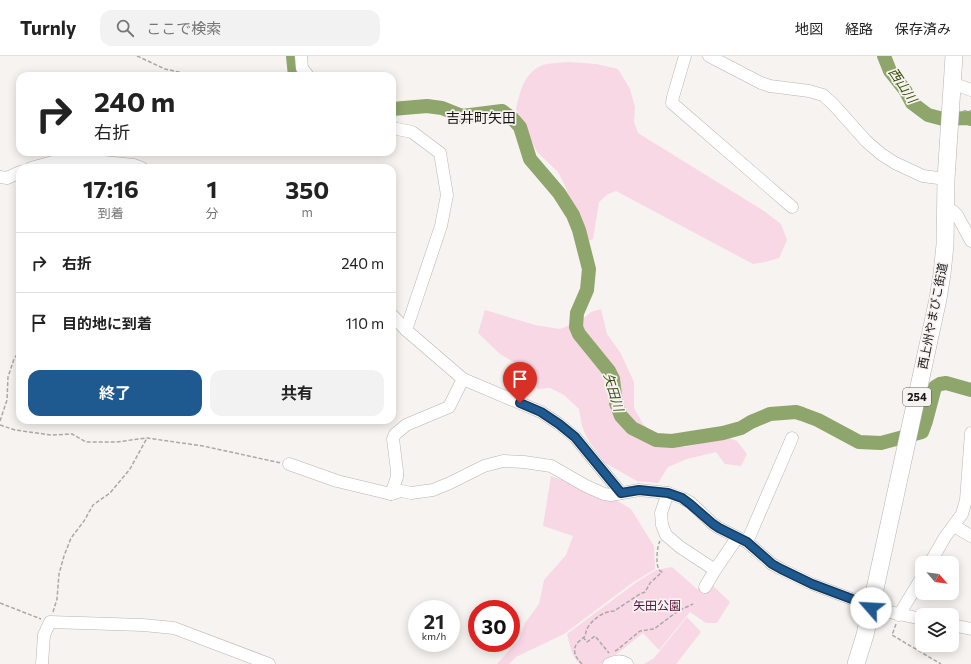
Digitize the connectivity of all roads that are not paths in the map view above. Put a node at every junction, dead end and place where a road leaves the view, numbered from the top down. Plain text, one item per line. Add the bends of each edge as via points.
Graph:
1 (301, 56) edge
2 (685, 56) edge
3 (709, 56) edge
4 (954, 56) edge
5 (305, 72) edge
6 (952, 83) junction
7 (971, 90) edge
8 (396, 129) edge
9 (46, 164) edge
10 (124, 164) edge
11 (16, 174) edge
12 (0, 177) edge
13 (946, 179) junction
14 (792, 207) dead end
15 (945, 209) junction
16 (971, 241) edge
17 (396, 319) edge
18 (406, 330) junction
19 (463, 379) junction
20 (971, 432) edge
21 (792, 438) dead end
22 (289, 464) road end
23 (970, 476) edge
24 (621, 493) junction
25 (668, 493) junction
26 (391, 494) junction
27 (954, 526) junction
28 (971, 536) edge
29 (742, 540) junction
30 (933, 556) edge
31 (715, 570) junction
32 (705, 587) dead end
33 (915, 589) edge
34 (871, 608) junction
35 (899, 615) junction
36 (915, 618) edge
37 (959, 626) edge
38 (971, 629) edge
39 (42, 664) edge
40 (269, 664) edge
41 (609, 664) edge
42 (628, 664) edge
43 (856, 664) edge

1 - 5 street
2 - 14 street via 672,104
3 - 13 street via 761,83 823,95 881,154 923,176
4 - 6 highway, 西上州やまびこ街道 / 254
6 - 7 street
6 - 13 highway, 西上州やまびこ街道 / 254 via 954,117
8 - 18 street via 412,132 440,153 447,195 441,226
9 - 10 street via 74,159
11 - 12 street via 7,178
13 - 15 highway, 西上州やまびこ街道 / 254
15 - 16 street via 957,215
15 - 34 highway, 西上州やまびこ街道 / 254 via 945,245 939,293
17 - 18 street
18 - 19 street
19 - 24 street via 541,412 559,424 575,437
19 - 26 street via 449,407 406,425 395,434 393,439 397,477
20 - 23 street
21 - 29 street
22 - 26 street via 337,481
23 - 27 street via 964,509
24 - 25 street via 639,490
24 - 26 street via 611,496 604,494 552,466 503,460 433,490 411,493 401,491
25 - 29 street via 682,498 713,524
25 - 31 street via 661,513 666,535
27 - 28 street
27 - 30 street
29 - 31 street
29 - 34 street via 781,569
31 - 32 street
33 - 35 street
34 - 35 street
34 - 43 highway, 西上州やまびこ街道 / 254
35 - 36 street
37 - 38 street
39 - 40 street via 44,635 50,622 174,628
41 - 42 street via 616,661

